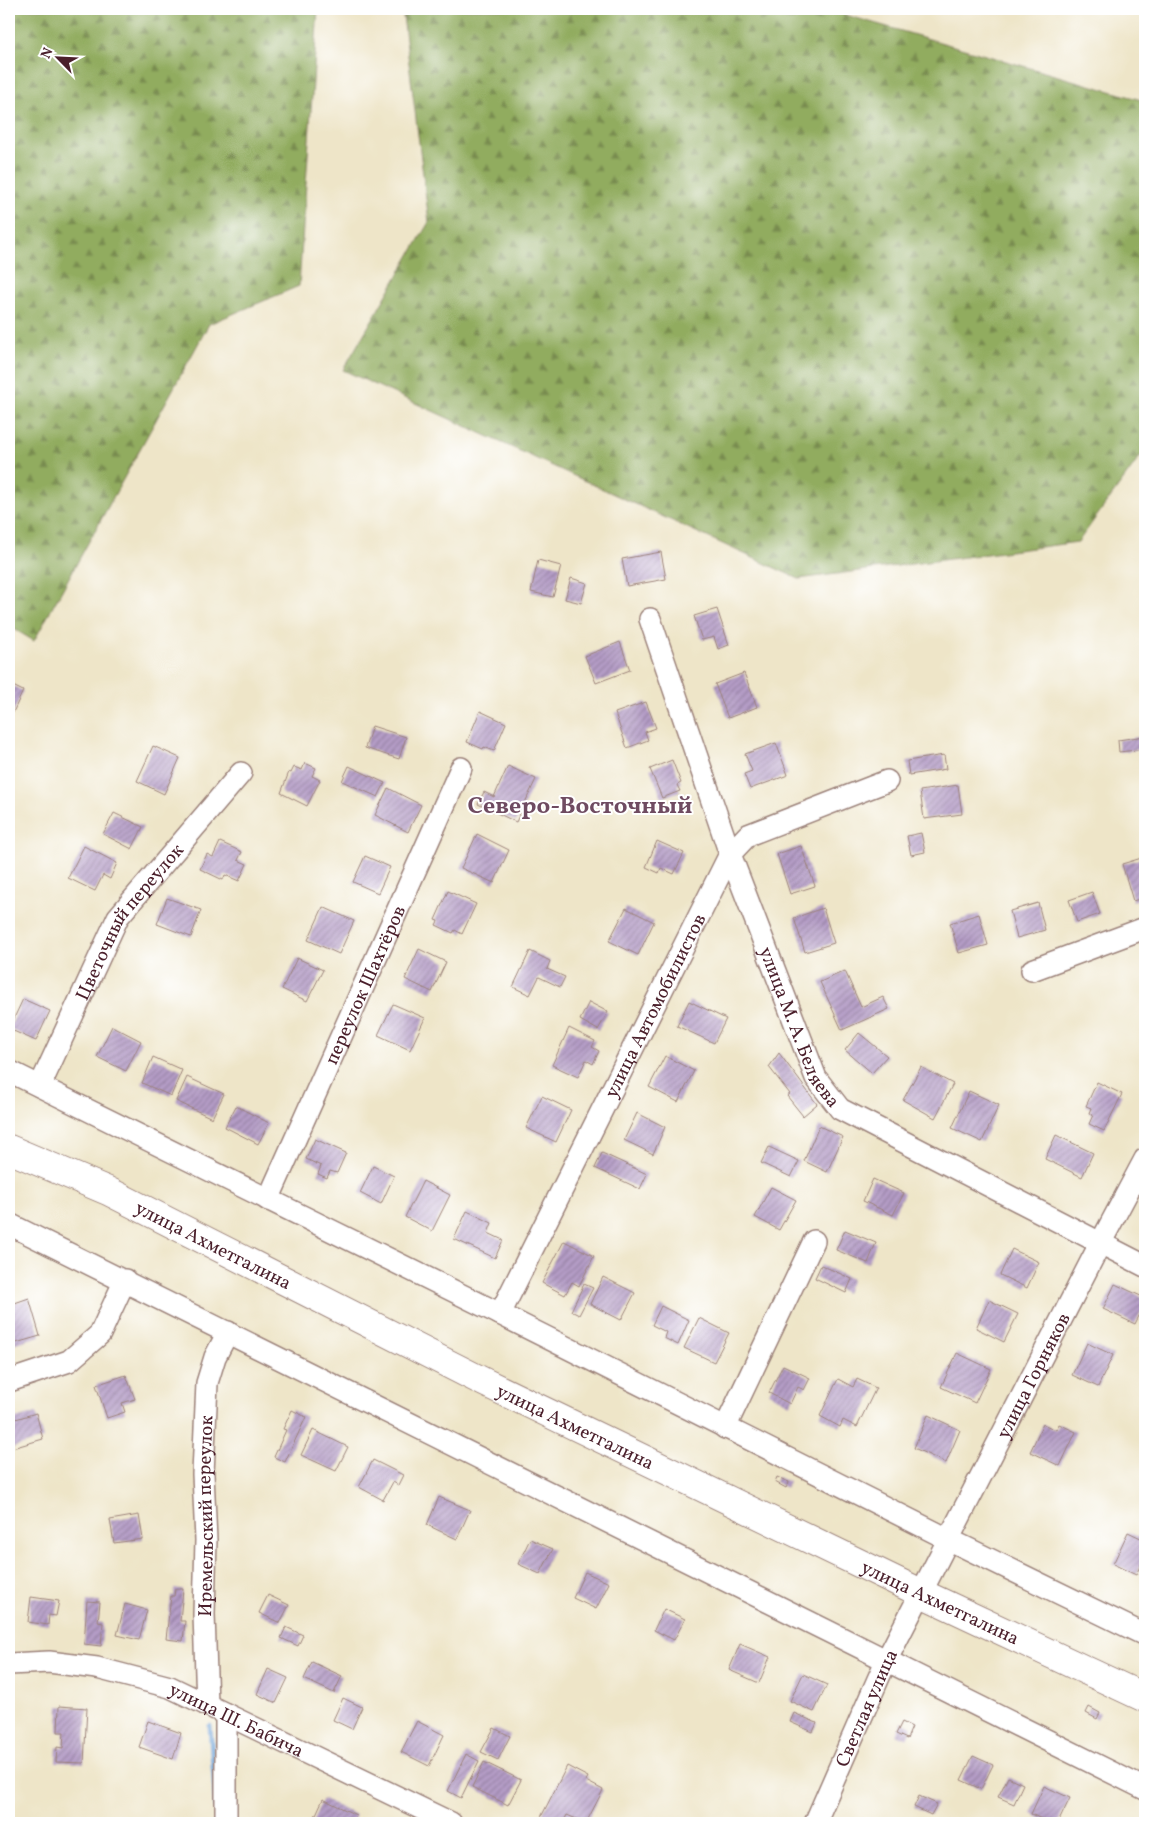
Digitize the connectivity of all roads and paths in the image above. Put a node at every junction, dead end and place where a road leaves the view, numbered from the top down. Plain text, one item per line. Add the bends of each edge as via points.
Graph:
1 (650, 619) dead end
2 (461, 768) dead end
3 (241, 773) dead end
4 (887, 781) dead end
5 (730, 854) junction
6 (1145, 928) edge
7 (1032, 970) dead end
8 (9, 1071) edge
9 (40, 1086) junction
10 (9, 1149) edge
11 (1145, 1160) edge
12 (268, 1200) junction
13 (9, 1224) edge
14 (814, 1241) dead end
15 (1101, 1242) junction
16 (1145, 1266) edge
17 (125, 1280) junction
18 (500, 1314) junction
19 (228, 1332) junction
20 (9, 1380) edge
21 (724, 1428) junction
22 (948, 1539) junction
23 (921, 1593) junction
24 (1145, 1636) edge
25 (886, 1661) junction
26 (9, 1664) edge
27 (1145, 1698) edge
28 (206, 1705) junction
29 (226, 1714) junction
30 (1145, 1789) edge
31 (226, 1823) edge
32 (451, 1823) edge
33 (815, 1823) edge

1 - 5 street, улица М. А. Беляева
2 - 12 street, переулок Шахтёров
3 - 9 street, Цветочный переулок via 118,917
4 - 5 street, улица Автомобилистов via 748,835
5 - 15 street, улица М. А. Беляева via 816,1078 840,1109
5 - 18 street, улица Автомобилистов
6 - 7 street
8 - 9 street
9 - 12 street
10 - 23 main road, улица Ахметгалина via 108,1191 484,1382
11 - 15 street, улица Горняков
12 - 18 street
13 - 17 street
14 - 21 street
15 - 16 street, улица М. А. Беляева
15 - 22 street, улица Горняков
17 - 19 street
17 - 20 street via 100,1334 69,1361
18 - 21 street
19 - 25 street
19 - 28 street, Иремельский переулок via 215,1357 207,1383 203,1474
21 - 22 street
22 - 23 street, улица Горняков
22 - 24 street
23 - 25 street, Светлая улица
23 - 27 main road, улица Ахметгалина
25 - 30 street
25 - 33 street, Светлая улица
26 - 28 street, улица Ш. Бабича via 50,1662 97,1668 170,1687
28 - 29 street, улица Ш. Бабича
29 - 31 street
29 - 32 street, улица Ш. Бабича

